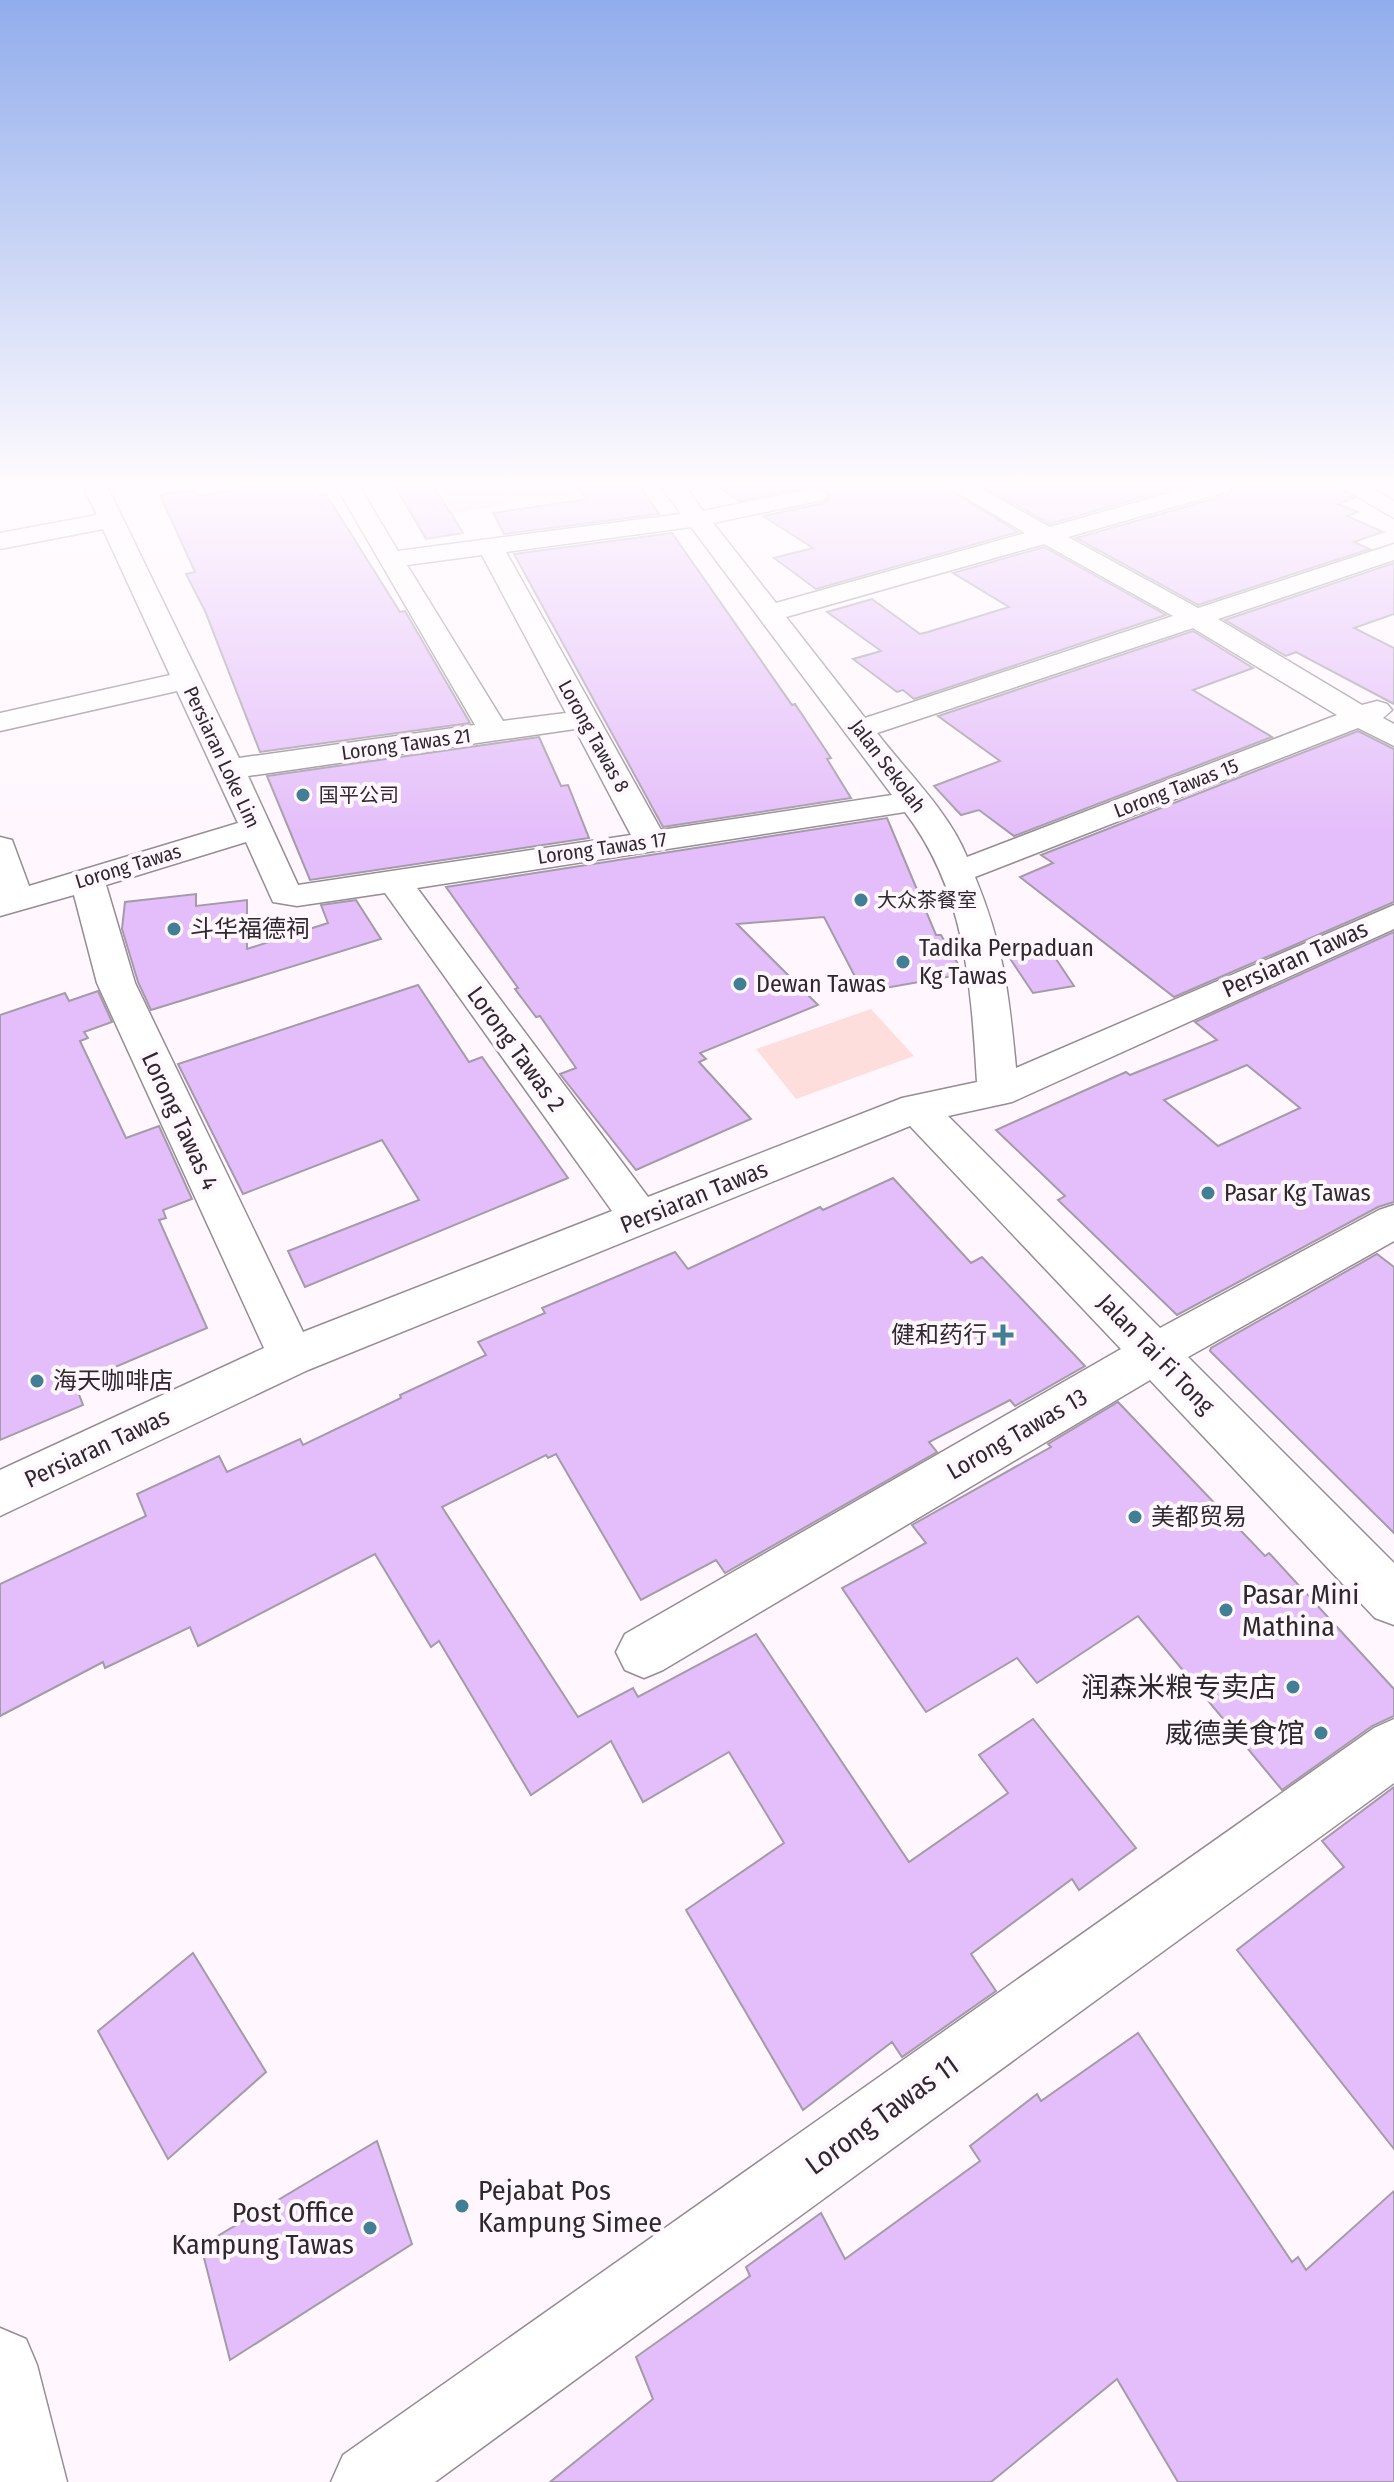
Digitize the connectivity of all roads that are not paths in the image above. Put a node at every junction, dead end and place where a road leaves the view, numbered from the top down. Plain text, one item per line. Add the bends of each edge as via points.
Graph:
1 (148, 602) edge
2 (418, 602) edge
3 (520, 602) edge
4 (762, 602) edge
5 (810, 602) edge
6 (1167, 602) edge
7 (1238, 602) edge
8 (771, 613) junction
9 (1193, 616) junction
10 (186, 680) junction
11 (1394, 704) edge
12 (1358, 717) junction
13 (584, 719) junction
14 (0, 722) edge
15 (860, 729) junction
16 (494, 732) junction
17 (1394, 737) edge
18 (229, 769) junction
19 (916, 801) junction
20 (257, 828) junction
21 (651, 841) junction
22 (0, 847) edge
23 (958, 872) junction
24 (87, 879) junction
25 (393, 879) junction
26 (288, 896) joint
27 (8, 903) edge
28 (1394, 916) edge
29 (998, 1092) junction
30 (916, 1108) junction
31 (640, 1218) junction
32 (1394, 1221) edge
33 (1155, 1353) junction
34 (291, 1357) junction
35 (0, 1494) edge
36 (1394, 1600) edge
37 (644, 1652) dead end
38 (1394, 1748) edge
39 (0, 2365) edge
40 (28, 2482) edge
41 (370, 2482) edge

1 - 10 main road, Persiaran Loke Lim
2 - 16 main road
3 - 13 main road, Lorong Tawas 8
4 - 8 main road, Jalan Sekolah
5 - 8 main road
6 - 9 main road
7 - 9 main road
8 - 15 main road, Jalan Sekolah
9 - 12 main road
9 - 15 main road
10 - 14 main road
10 - 18 main road, Persiaran Loke Lim
11 - 12 main road, Lorong Tawas 15
12 - 17 main road
12 - 23 main road, Lorong Tawas 15
13 - 16 main road, Lorong Tawas 21
13 - 21 main road, Lorong Tawas 8
15 - 19 main road, Jalan Sekolah
16 - 18 main road, Lorong Tawas 21
18 - 20 main road, Persiaran Loke Lim
19 - 21 main road, Lorong Tawas 17
19 - 23 main road, Jalan Sekolah
20 - 24 main road, Lorong Tawas
20 - 26 main road, Persiaran Loke Lim via 282,893
21 - 25 main road, Lorong Tawas 17
22 - 27 main road
23 - 29 main road, Jalan Sekolah via 988,972
24 - 27 main road, Lorong Tawas
24 - 34 main road, Lorong Tawas 4 via 116,983
25 - 26 main road, Lorong Tawas 17
25 - 31 main road, Lorong Tawas 2
28 - 29 main road, Persiaran Tawas
29 - 30 main road, Persiaran Tawas
30 - 31 main road, Persiaran Tawas
30 - 33 main road, Jalan Tai Fi Tong
31 - 34 main road, Persiaran Tawas
32 - 33 main road, Lorong Tawas 13
33 - 36 main road, Jalan Tai Fi Tong
33 - 37 main road, Lorong Tawas 13
34 - 35 main road, Persiaran Tawas
38 - 41 main road, Lorong Tawas 11
39 - 40 main road

